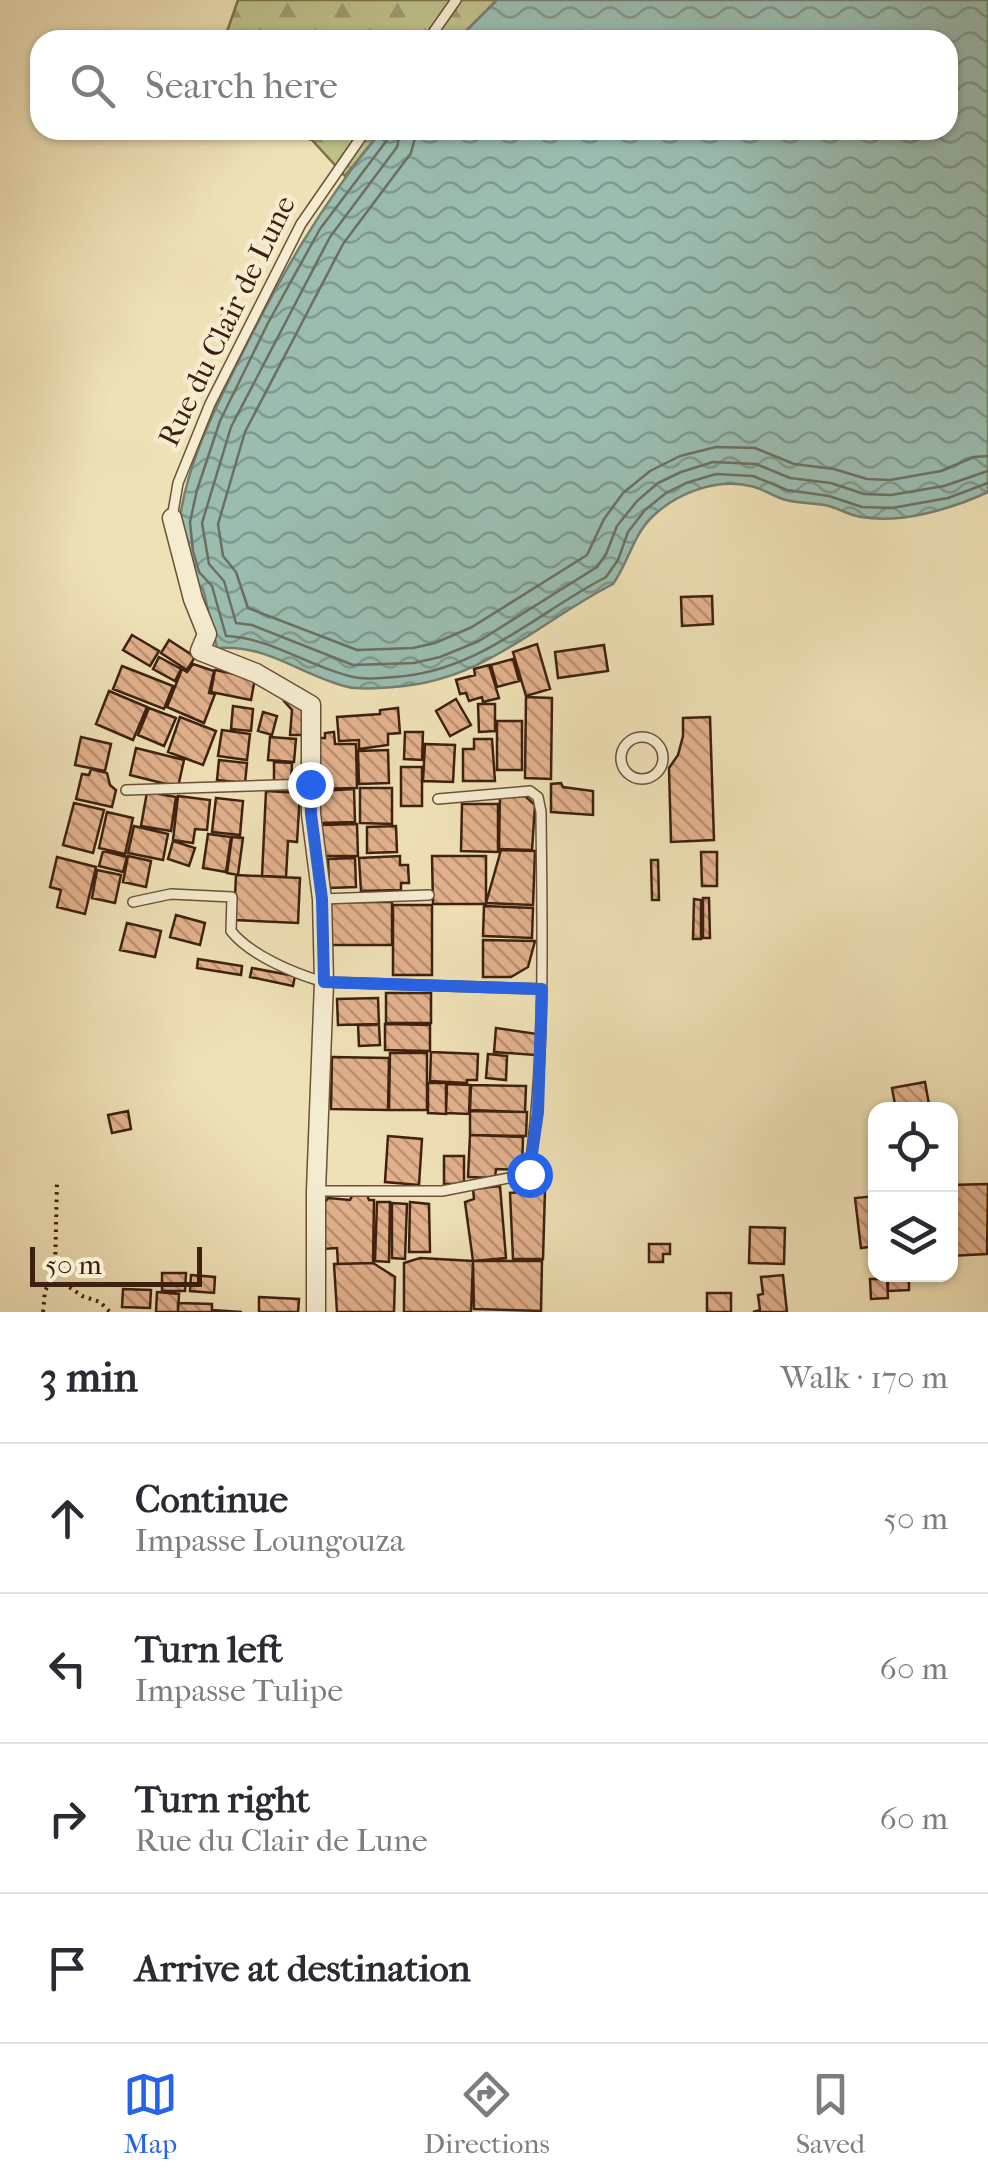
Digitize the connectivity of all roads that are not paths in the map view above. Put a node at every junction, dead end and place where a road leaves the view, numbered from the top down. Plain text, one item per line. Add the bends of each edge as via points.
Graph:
1 (456, 0) edge
2 (435, 30) edge
3 (359, 140) edge
4 (172, 518) joint
5 (637, 779) joint
6 (310, 784) junction
7 (126, 790) dead end
8 (438, 800) dead end
9 (428, 895) dead end
10 (322, 899) junction
11 (133, 902) dead end
12 (324, 982) junction
13 (542, 989) junction
14 (316, 1190) junction
15 (316, 1312) edge

1 - 2 lane
3 - 4 lane, Rue du Clair de Lune via 301,224 210,404 178,484
4 - 6 street, Rue du Clair de Lune via 207,634 200,652 312,705
5 - 5 lane via 662,766 664,755 652,738 624,746 622,766
6 - 7 lane
6 - 10 street, Rue du Clair de Lune
8 - 13 lane via 530,791 538,797
9 - 10 lane
10 - 12 street, Rue du Clair de Lune
11 - 12 lane via 170,894 232,896 231,931 240,943
12 - 13 lane
12 - 14 street, Rue du Clair de Lune
13 - 14 lane via 529,1174 442,1192
14 - 15 street, Rue du Clair de Lune

